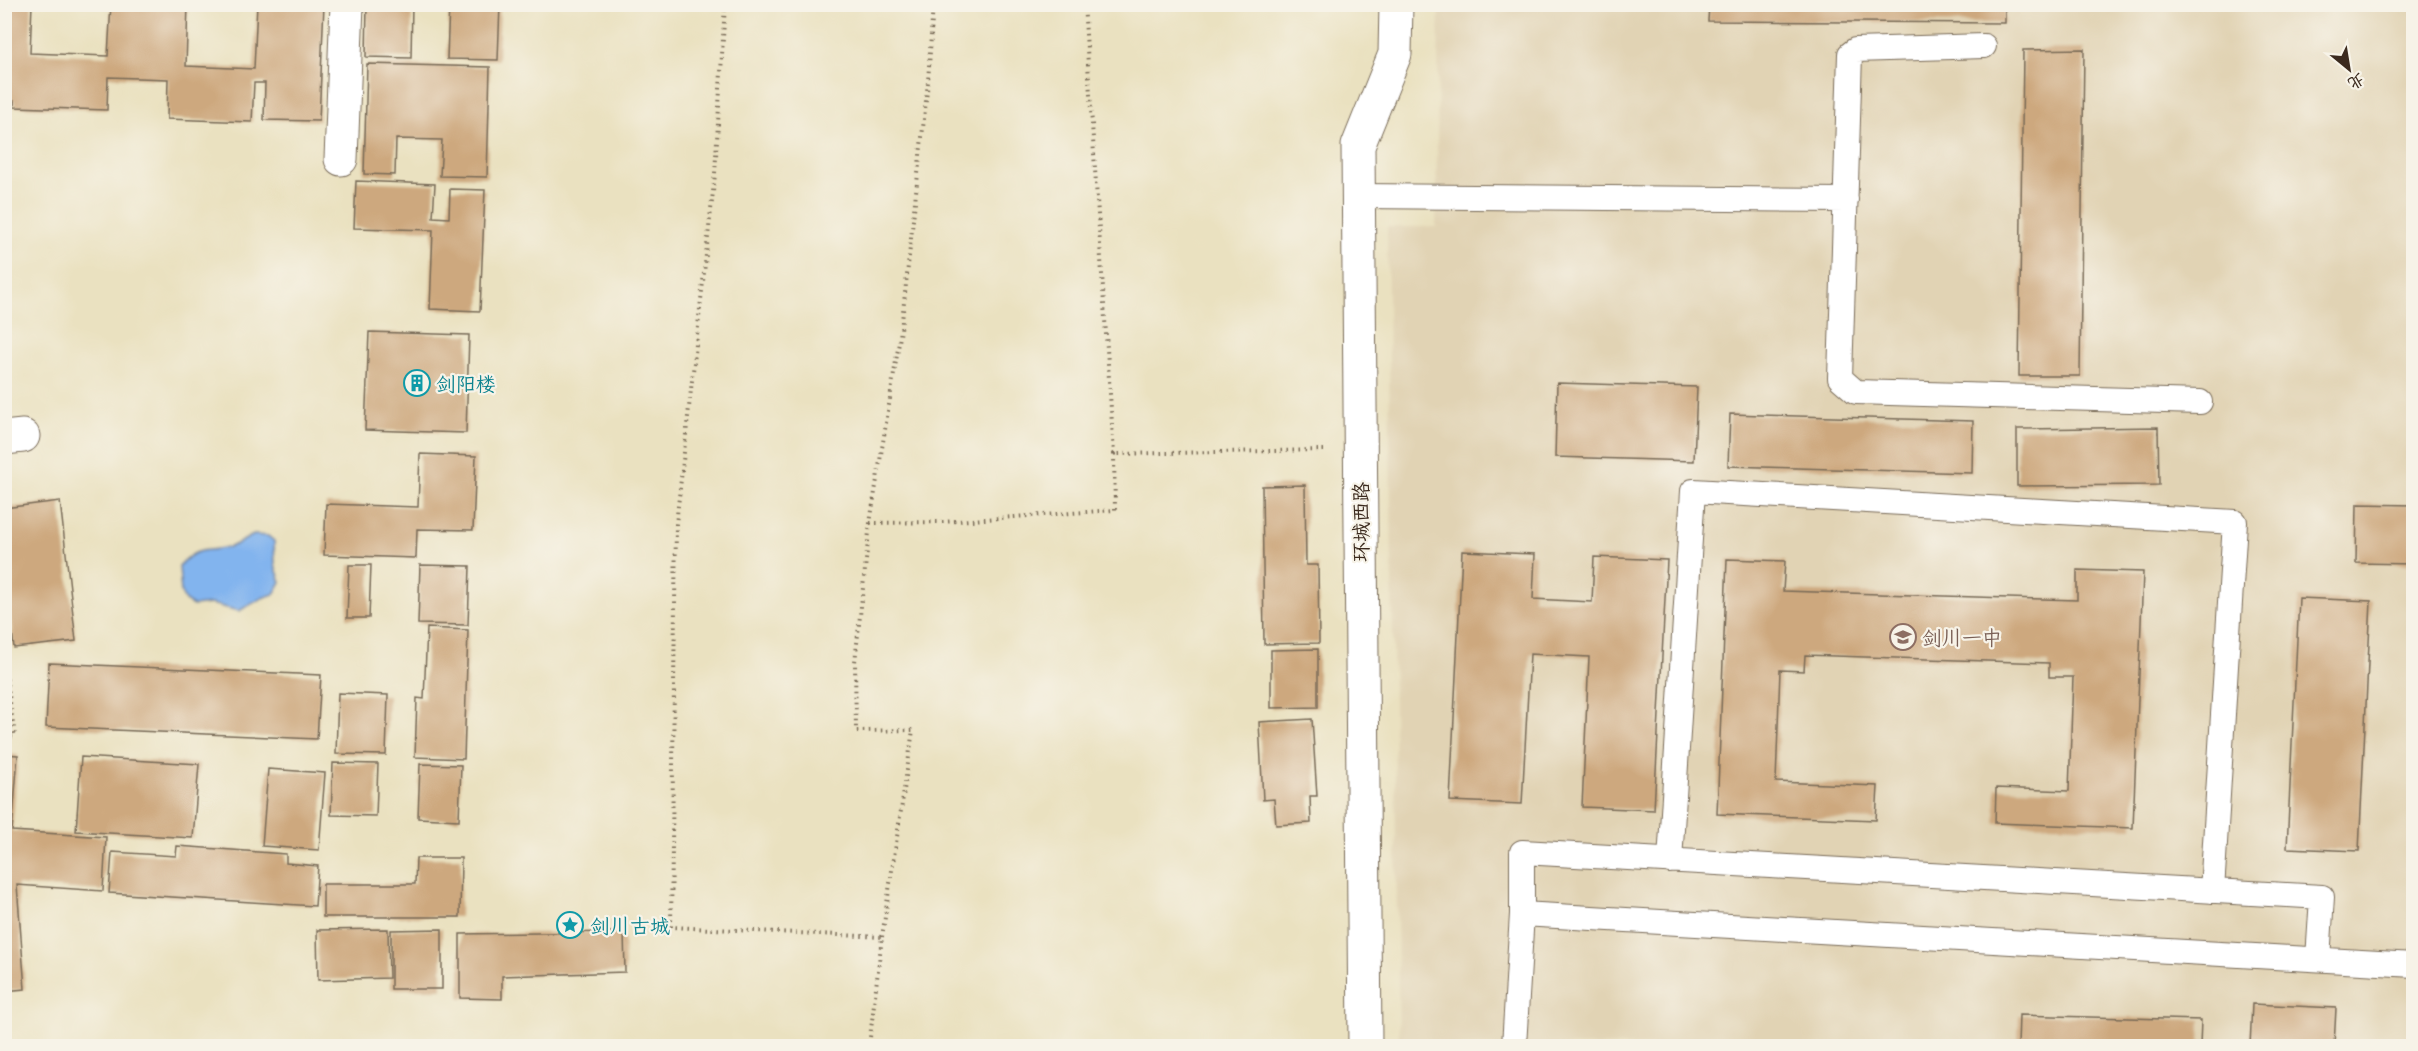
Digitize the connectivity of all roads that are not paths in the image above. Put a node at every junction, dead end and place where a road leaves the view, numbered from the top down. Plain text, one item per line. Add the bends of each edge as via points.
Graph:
1 (347, 4) edge
2 (1396, 4) edge
3 (1983, 46) dead end
4 (341, 159) dead end
5 (1358, 196) junction
6 (1846, 200) junction
7 (2200, 402) dead end
8 (1670, 861) junction
9 (2212, 891) junction
10 (1522, 914) junction
11 (2318, 959) junction
12 (2414, 965) edge
13 (1365, 1047) edge
14 (1514, 1047) edge

1 - 4 street
2 - 5 street, 环城西路 via 1395,54 1358,146
3 - 6 lane via 1855,50 1850,54
5 - 6 lane
5 - 13 street, 环城西路
6 - 7 lane via 1840,378 1856,392
8 - 9 lane
8 - 9 lane via 1693,491 2235,522
8 - 10 lane via 1522,852
9 - 11 lane via 2322,897
10 - 11 lane
10 - 14 lane
11 - 12 lane

